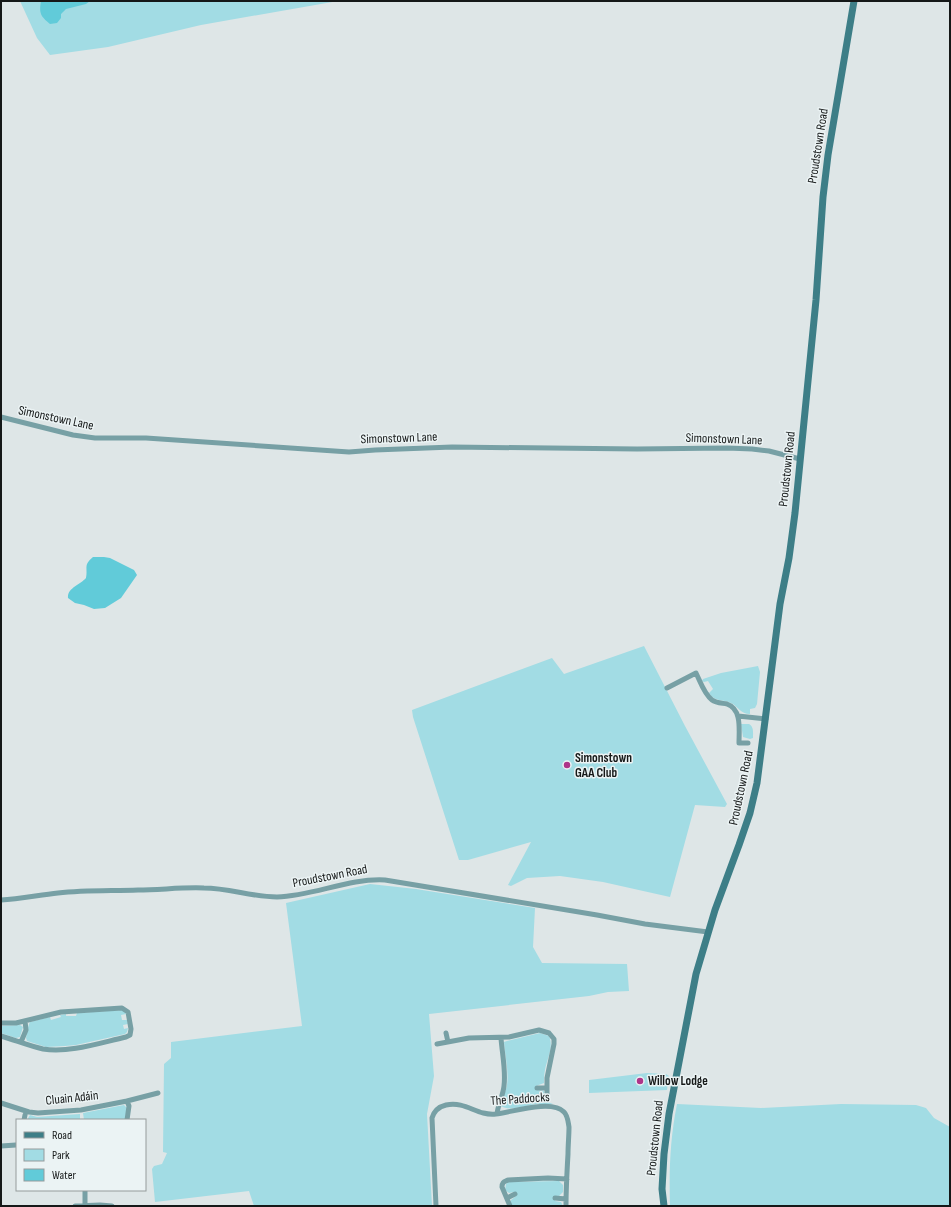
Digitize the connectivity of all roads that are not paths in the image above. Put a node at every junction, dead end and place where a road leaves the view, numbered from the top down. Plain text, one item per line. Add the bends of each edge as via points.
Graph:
1 (854, 1) edge
2 (1, 417) edge
3 (800, 459) junction
4 (666, 688) dead end
5 (738, 716) junction
6 (766, 719) junction
7 (748, 743) dead end
8 (1, 900) edge
9 (708, 932) junction
10 (25, 1021) junction
11 (1, 1023) edge
12 (446, 1033) dead end
13 (1, 1036) edge
14 (501, 1038) junction
15 (21, 1042) junction
16 (448, 1042) junction
17 (437, 1044) dead end
18 (537, 1088) dead end
19 (547, 1088) junction
20 (158, 1093) dead end
21 (547, 1097) dead end
22 (127, 1101) junction
23 (1, 1103) edge
24 (497, 1114) junction
25 (127, 1119) edge
26 (16, 1144) edge
27 (1, 1146) edge
28 (567, 1179) junction
29 (85, 1191) edge
30 (514, 1194) dead end
31 (507, 1198) junction
32 (555, 1198) dead end
33 (566, 1199) junction
34 (75, 1206) edge
35 (85, 1206) edge
36 (112, 1206) edge
37 (436, 1206) edge
38 (510, 1206) edge
39 (566, 1206) edge
40 (664, 1206) edge

1 - 3 main road, Proudstown Road via 823,197 816,300
2 - 3 street, Simonstown Lane via 95,438 146,438 349,452 452,447 728,448 769,451
3 - 6 main road, Proudstown Road
4 - 5 street via 696,673 708,697 732,707
5 - 6 street
5 - 7 street via 739,743
6 - 9 main road, Proudstown Road via 750,813
8 - 9 street, Proudstown Road via 93,890 205,888 267,897 374,879
9 - 40 main road, Proudstown Road via 696,974 669,1114 662,1189
10 - 11 street
10 - 15 street via 26,1030
10 - 15 street via 61,1012 122,1008 128,1012 130,1035 74,1048 48,1049
12 - 16 street
13 - 15 street
14 - 16 street, The Paddocks via 480,1037
14 - 19 street, The Paddocks via 533,1030 552,1036 554,1044
14 - 24 street via 505,1079
16 - 17 street, The Paddocks
18 - 19 street
19 - 21 street, The Paddocks
20 - 22 street, Cluain Adáin
22 - 23 street, Cluain Adáin via 81,1110 45,1112 29,1112
22 - 25 street
24 - 28 street, The Paddocks via 542,1107 558,1108 563,1111 569,1127
24 - 37 street, The Paddocks via 478,1112 467,1106 454,1104 442,1106 433,1113
26 - 27 street
28 - 31 street via 508,1180 502,1184
28 - 33 street, The Paddocks
29 - 35 street
30 - 31 street
31 - 38 street
32 - 33 street
33 - 39 street, The Paddocks
34 - 35 street
35 - 36 street

